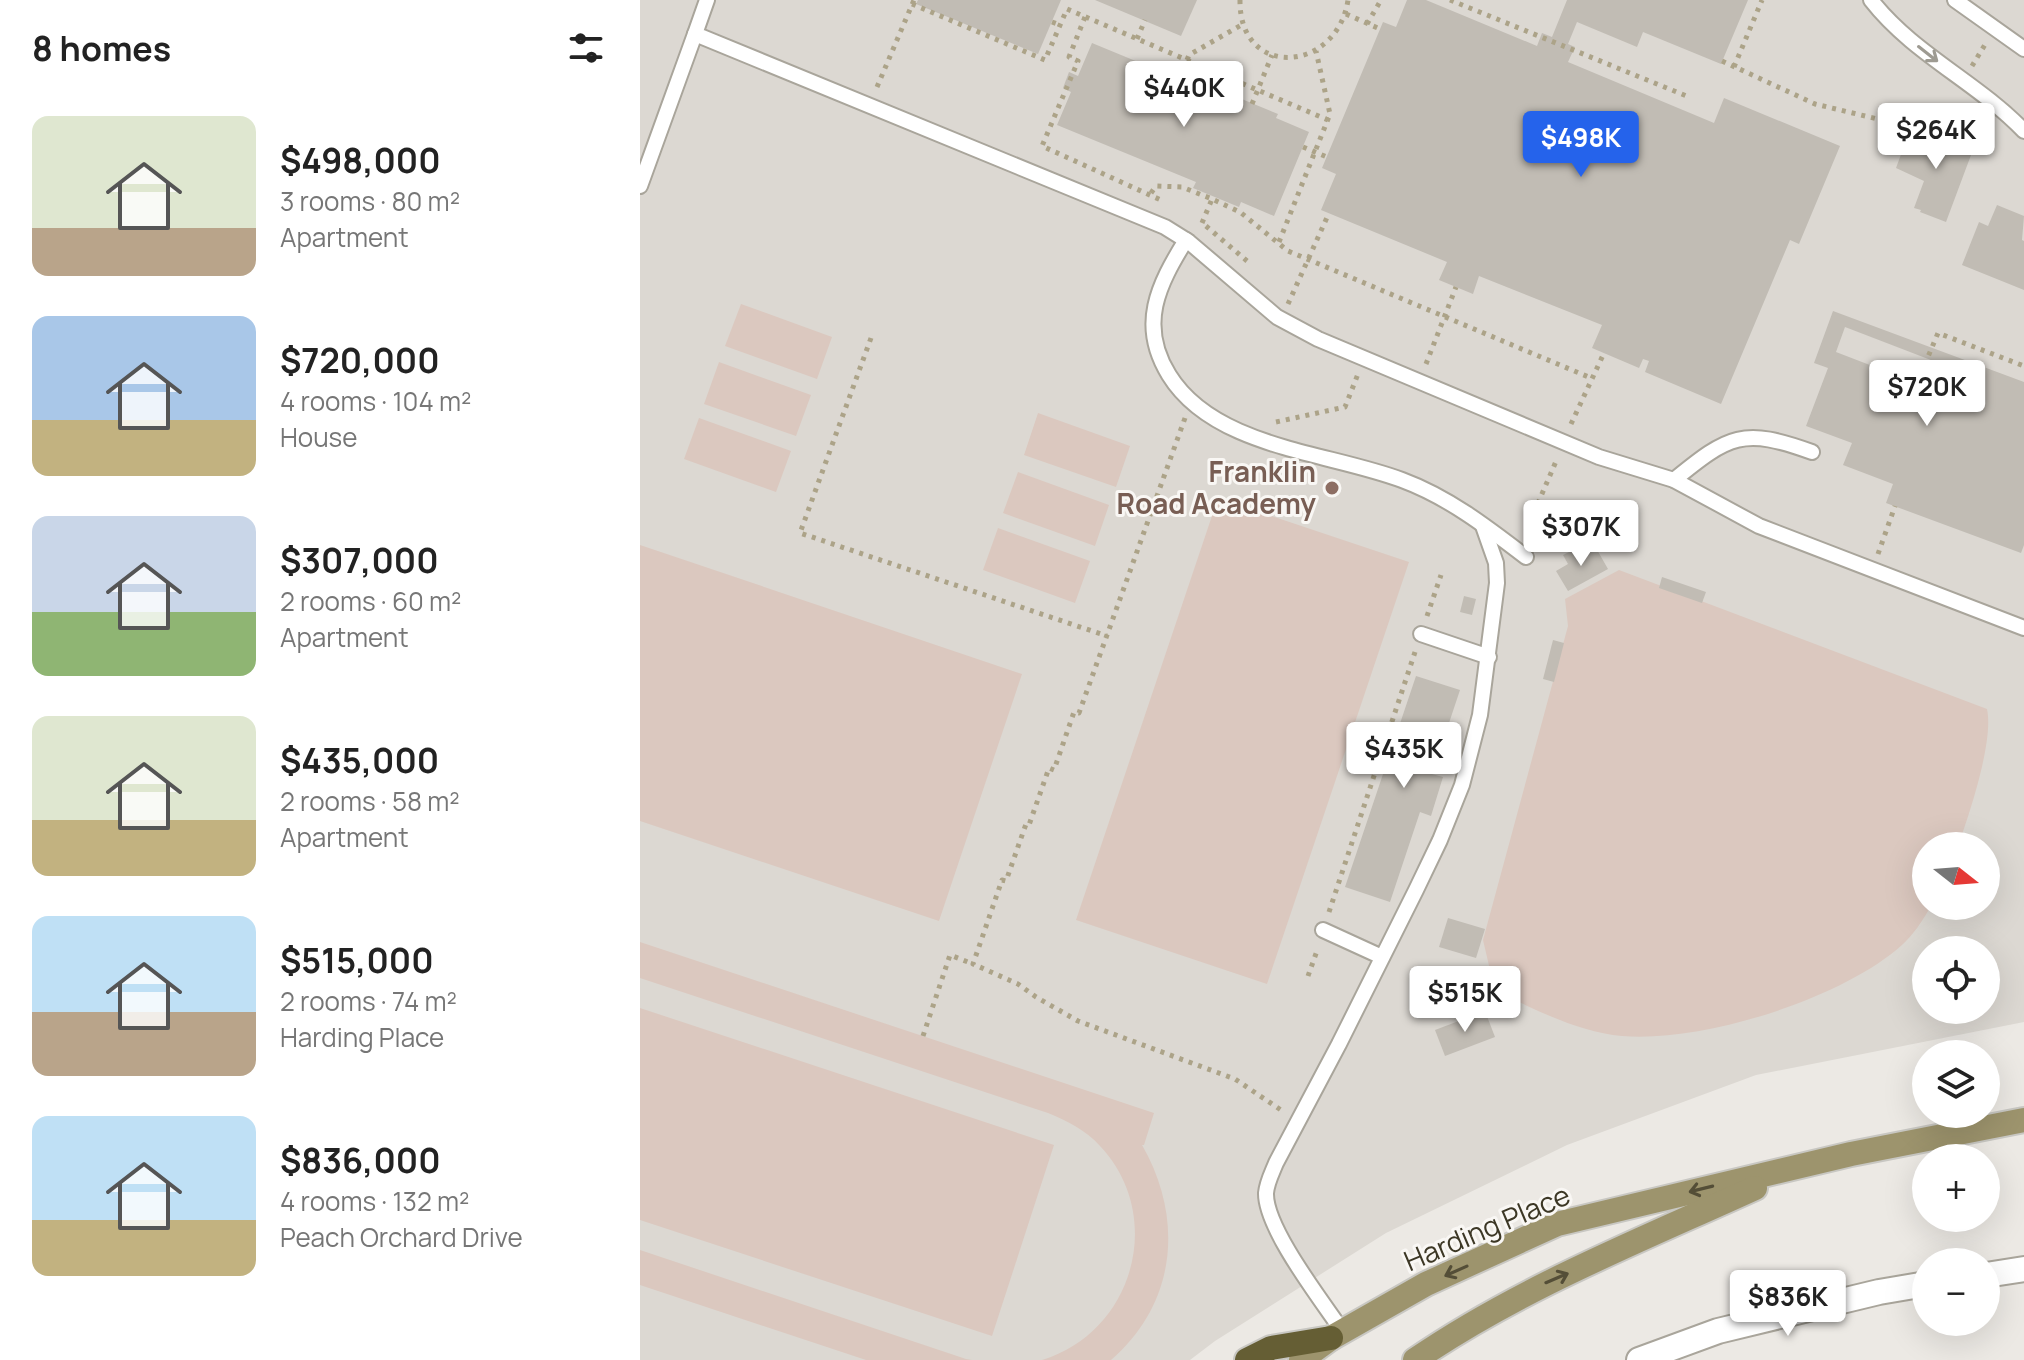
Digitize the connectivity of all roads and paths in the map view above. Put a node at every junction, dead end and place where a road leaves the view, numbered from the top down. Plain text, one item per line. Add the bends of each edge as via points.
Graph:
1 (707, 0) edge
2 (1240, 0) edge
3 (1348, 0) edge
4 (1381, 0) edge
5 (1450, 0) edge
6 (1762, 0) edge
7 (1871, 0) edge
8 (1955, 0) edge
9 (913, 2) edge
10 (1346, 14) junction
11 (1085, 17) junction
12 (1145, 20) dead end
13 (1052, 22) dead end
14 (1243, 24) junction
15 (1367, 24) junction
16 (1060, 25) junction
17 (1380, 29) dead end
18 (695, 34) junction
19 (1137, 39) junction
20 (1986, 42) dead end
21 (2024, 49) edge
22 (1316, 51) junction
23 (1272, 55) junction
24 (1187, 60) junction
25 (1722, 61) dead end
26 (1972, 66) dead end
27 (1734, 67) junction
28 (1689, 97) dead end
29 (1252, 104) dead end
30 (869, 105) junction
31 (1328, 120) junction
32 (2024, 131) edge
33 (1923, 137) dead end
34 (1303, 147) dead end
35 (1315, 152) junction
36 (1327, 157) dead end
37 (640, 186) edge
38 (1151, 193) dead end
39 (1212, 199) junction
40 (1172, 206) dead end
41 (1329, 213) dead end
42 (1192, 217) dead end
43 (1202, 223) junction
44 (1186, 240) junction
45 (1278, 243) junction
46 (1308, 260) junction
47 (1250, 264) dead end
48 (1456, 287) dead end
49 (1280, 291) dead end
50 (1291, 297) junction
51 (1443, 318) junction
52 (1281, 319) junction
53 (871, 338) dead end
54 (1365, 358) junction
55 (2024, 366) edge
56 (1591, 378) dead end
57 (1419, 381) junction
58 (1917, 383) dead end
59 (1191, 402) junction
60 (1260, 438) junction
61 (1812, 452) dead end
62 (1674, 480) junction
63 (1895, 506) dead end
64 (1483, 526) junction
65 (1526, 557) dead end
66 (1873, 570) junction
67 (1441, 575) dead end
68 (2024, 628) edge
69 (1421, 634) junction
70 (1107, 636) junction
71 (1489, 657) junction
72 (1323, 930) junction
73 (1382, 957) junction
74 (973, 964) junction
75 (1308, 976) dead end
76 (923, 1036) dead end
77 (2024, 1120) edge
78 (1298, 1122) junction
79 (1804, 1165) junction
80 (2024, 1269) edge
81 (2000, 1273) edge
82 (1912, 1287) edge
83 (1337, 1335) junction
84 (1247, 1360) edge
85 (1301, 1360) edge
86 (1415, 1360) edge
87 (1639, 1360) edge

1 - 18 lane
2 - 14 path
3 - 10 path
4 - 15 path
5 - 28 path
6 - 27 path
7 -> 32 lane via 1903,34
8 - 21 lane
9 - 16 path via 1045,60
9 - 30 path
10 - 15 path
10 - 22 path via 1331,40
11 - 16 path via 1067,9
11 - 19 path
11 - 40 path via 1069,57 1078,61 1042,146
12 - 19 path
13 - 16 path
14 - 23 path via 1256,44
14 - 24 path
15 - 17 path
18 - 30 lane
18 - 37 lane
19 - 24 path
20 - 26 path
22 - 23 path via 1295,58
22 - 31 path
23 - 29 path
24 - 31 path
25 - 27 path
27 - 33 path via 1815,104 1886,121
30 - 44 lane via 1136,214
31 - 35 path
34 - 35 path
35 - 36 path
35 - 45 path
38 - 39 path via 1156,186 1182,187
39 - 43 path
39 - 45 path via 1240,212
41 - 46 path
42 - 43 path
43 - 47 path
44 - 52 lane
44 - 59 lane via 1162,281 1152,327 1165,368
45 - 46 path
46 - 50 path
46 - 51 path
48 - 51 path
49 - 50 path
50 - 52 path
51 - 56 path
51 - 57 path
52 - 54 lane
53 - 70 path via 800,533
54 - 57 lane
54 - 60 path via 1345,407 1267,424
55 - 58 path via 1938,333
57 - 62 lane via 1599,457
59 - 60 lane via 1222,424
59 - 70 path
60 - 64 lane via 1403,480
61 - 62 lane via 1779,440 1735,438
62 - 66 lane via 1759,526
63 - 66 path
64 - 65 lane
64 - 71 lane via 1497,575
66 - 68 lane
67 - 69 path
69 - 71 lane
69 - 72 path
70 - 74 path via 1079,713 1074,712 1054,770 1049,768 1006,881 1002,880
71 - 73 lane via 1462,785
72 - 73 lane
72 - 75 path
73 - 78 lane
74 - 76 path via 950,955
74 - 78 path via 1078,1021 1235,1079
77 - 79 main road, Harding Place
78 - 83 lane via 1269,1180 1268,1207
79 -> 83 main road, Harding Place via 1557,1224 1426,1284
86 -> 79 main road, Harding Place via 1463,1327 1542,1285
80 - 81 street
82 - 87 street via 1718,1331
83 - 84 highway via 1271,1348
83 - 85 main road, Harding Place

